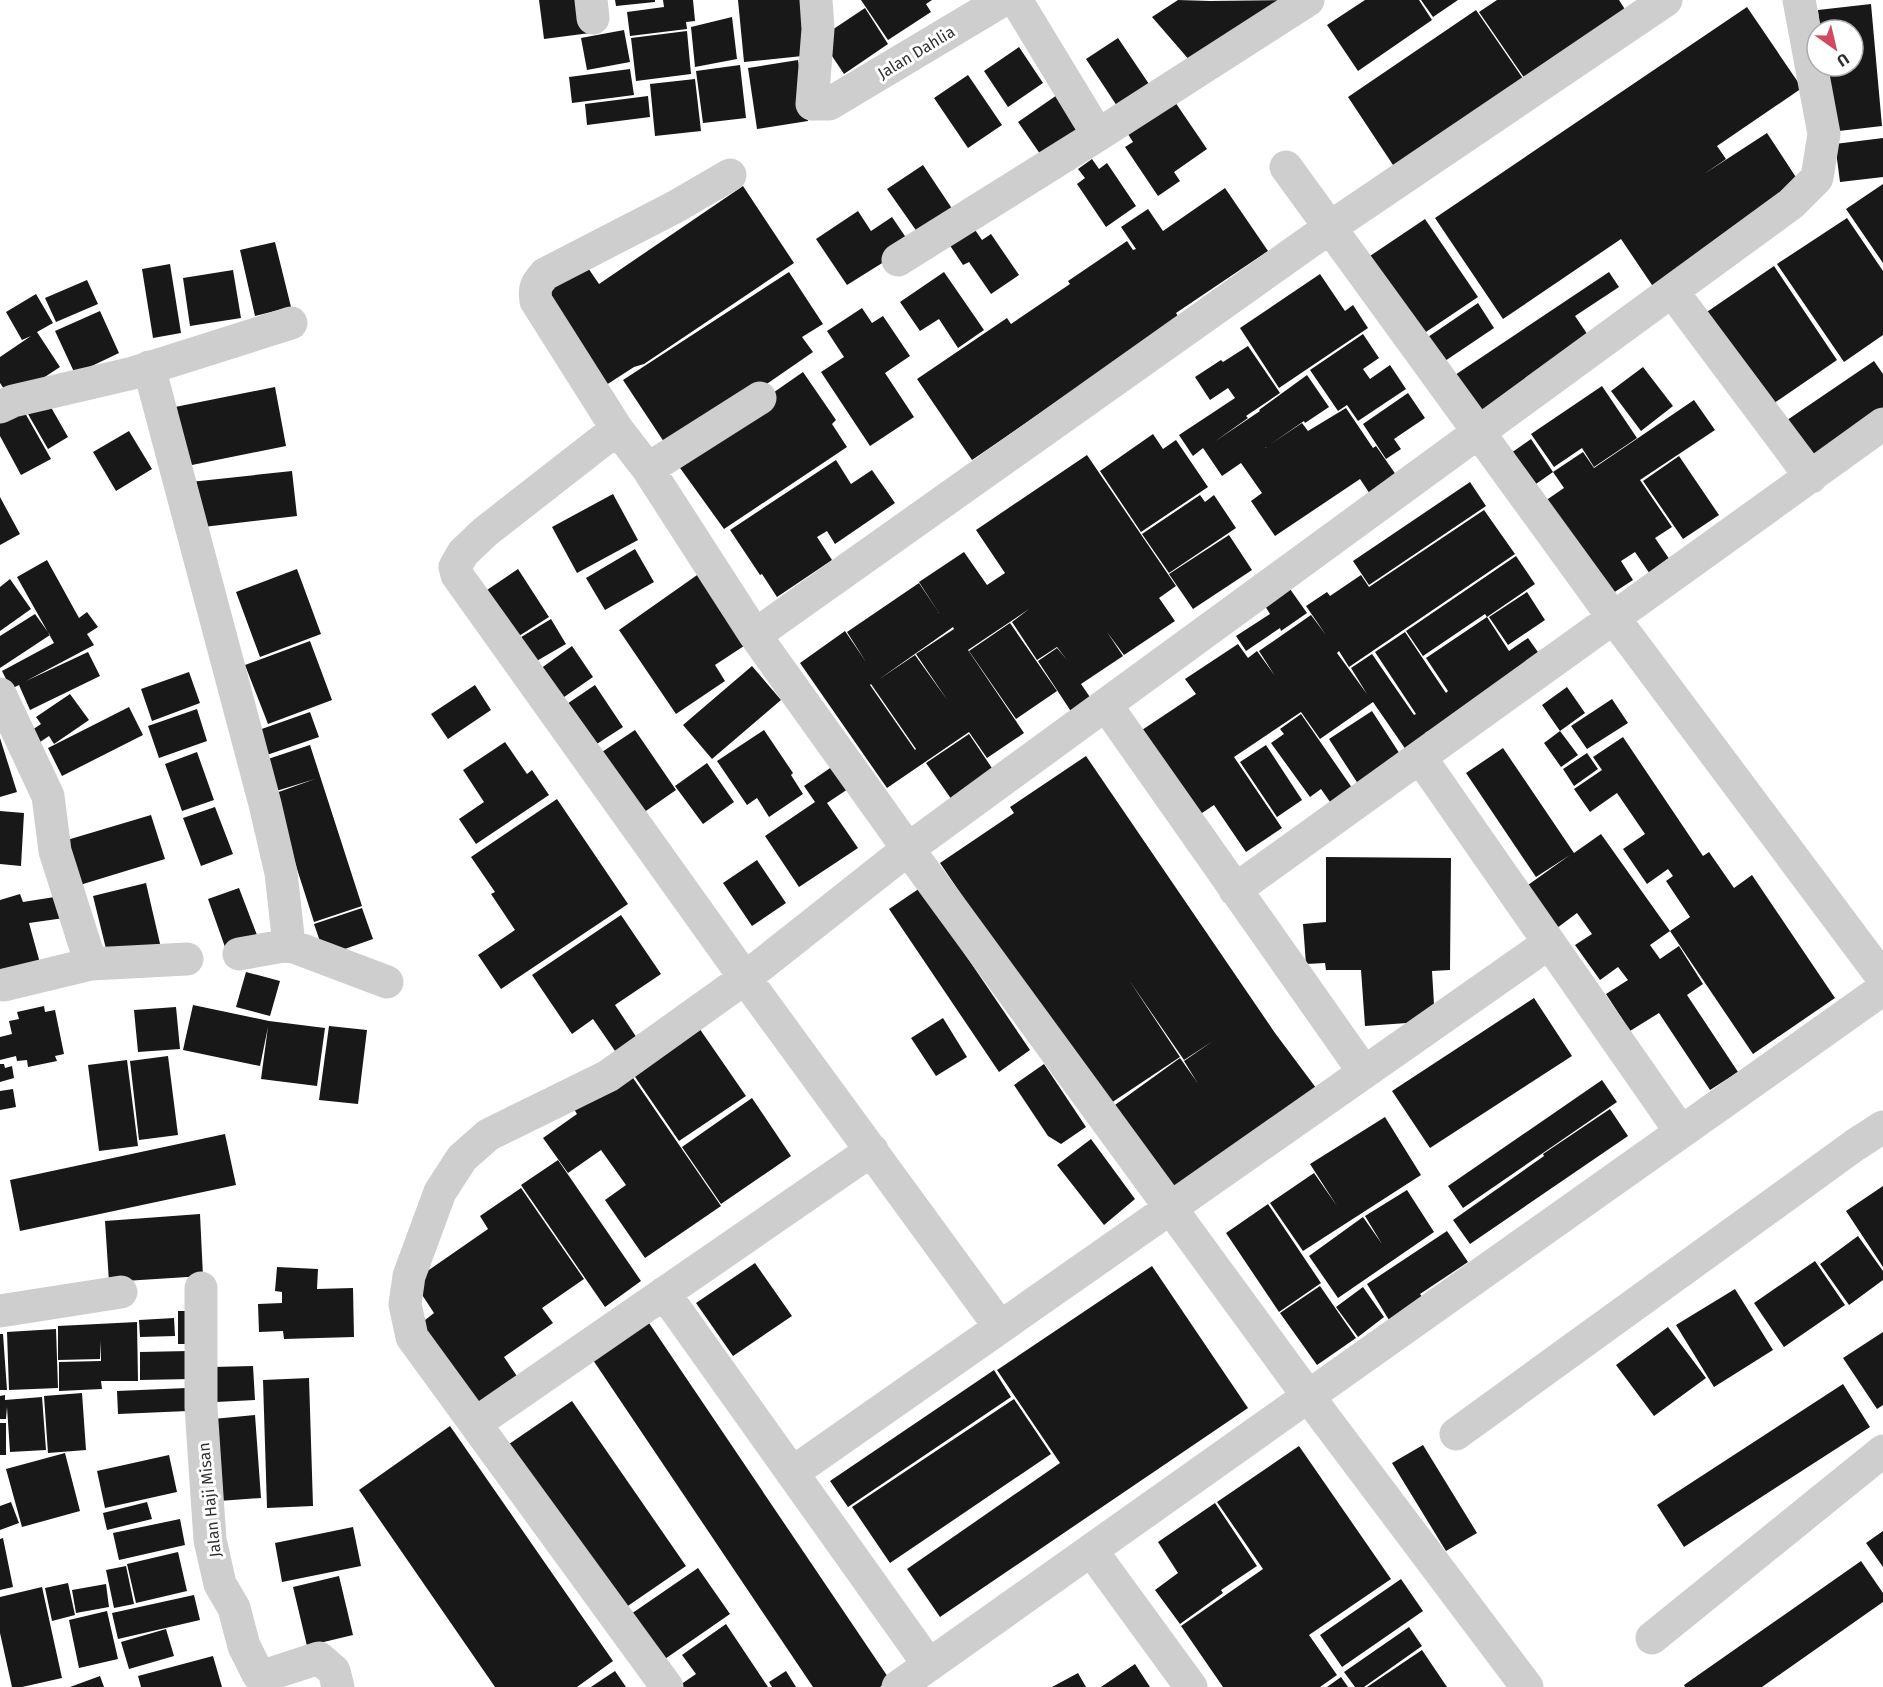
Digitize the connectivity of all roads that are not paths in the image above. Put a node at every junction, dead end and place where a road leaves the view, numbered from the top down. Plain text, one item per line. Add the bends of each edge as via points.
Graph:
1 (816, 0) edge
2 (1003, 0) edge
3 (1016, 0) edge
4 (1308, 0) edge
5 (1666, 0) edge
6 (1799, 0) edge
7 (1098, 135) junction
8 (1286, 167) dead end
9 (730, 175) dead end
10 (1329, 228) junction
11 (898, 260) dead end
12 (1672, 291) junction
13 (291, 323) dead end
14 (149, 367) junction
15 (760, 398) dead end
16 (0, 407) edge
17 (1883, 424) edge
18 (617, 429) junction
19 (1479, 433) junction
20 (648, 469) junction
21 (1811, 477) junction
22 (1613, 617) junction
23 (755, 634) junction
24 (0, 694) edge
25 (1106, 705) junction
26 (1420, 757) junction
27 (908, 849) junction
28 (1235, 890) junction
29 (1550, 943) junction
30 (289, 945) junction
31 (239, 954) dead end
32 (187, 959) dead end
33 (91, 964) junction
34 (745, 978) junction
35 (1883, 978) edge
36 (387, 982) dead end
37 (4, 985) dead end
38 (1883, 989) edge
39 (1364, 1072) junction
40 (1883, 1127) edge
41 (1681, 1132) junction
42 (872, 1150) junction
43 (1171, 1209) junction
44 (201, 1288) dead end
45 (121, 1292) dead end
46 (664, 1293) junction
47 (0, 1311) edge
48 (1000, 1327) junction
49 (1308, 1396) junction
50 (476, 1423) junction
51 (1456, 1434) dead end
52 (1883, 1451) edge
53 (792, 1473) junction
54 (1091, 1550) junction
55 (1652, 1638) dead end
56 (929, 1665) junction
57 (338, 1687) edge
58 (667, 1687) edge
59 (898, 1687) edge
60 (1191, 1687) edge
61 (1527, 1687) edge

1 - 2 street, Jalan Dahlia via 818,28 812,104 829,104
3 - 7 street
4 - 7 street
5 - 10 street
6 - 12 street via 1824,134 1817,178 1791,204
7 - 11 street
8 - 10 street
9 - 18 street via 545,274 537,283 536,302
10 - 19 street
10 - 23 street
12 - 19 street
12 - 21 street
13 - 14 street
14 - 16 street
14 - 30 street via 265,804 281,873
15 - 20 street
17 - 21 street
18 - 20 street
18 - 34 street via 485,532 462,553 455,567 462,584
19 - 22 street
19 - 25 street
20 - 23 street
21 - 22 street
22 - 26 street
22 - 35 street
23 - 27 street
24 - 33 street via 48,796 55,851
25 - 27 street
25 - 28 street
26 - 28 street
26 - 29 street
27 - 34 street
27 - 43 street
28 - 39 street
29 - 39 street
29 - 41 street
30 - 31 street
30 - 36 street
32 - 33 street
33 - 37 street
34 - 42 street
34 - 50 street via 608,1076 488,1135 462,1158 440,1192 410,1276 405,1304 412,1338
38 - 41 street
39 - 43 street
40 - 51 street
41 - 49 street
42 - 46 street
42 - 48 street
43 - 48 street
43 - 49 street
44 - 57 street, Jalan Haji Misan via 204,1454 210,1540 220,1584 234,1608 244,1646 258,1674 270,1674 319,1658 334,1671
45 - 47 street
46 - 50 street
46 - 53 street
48 - 53 street
49 - 54 street
49 - 61 street
50 - 58 street
52 - 55 street
53 - 56 street
54 - 56 street
54 - 60 street
56 - 59 street

